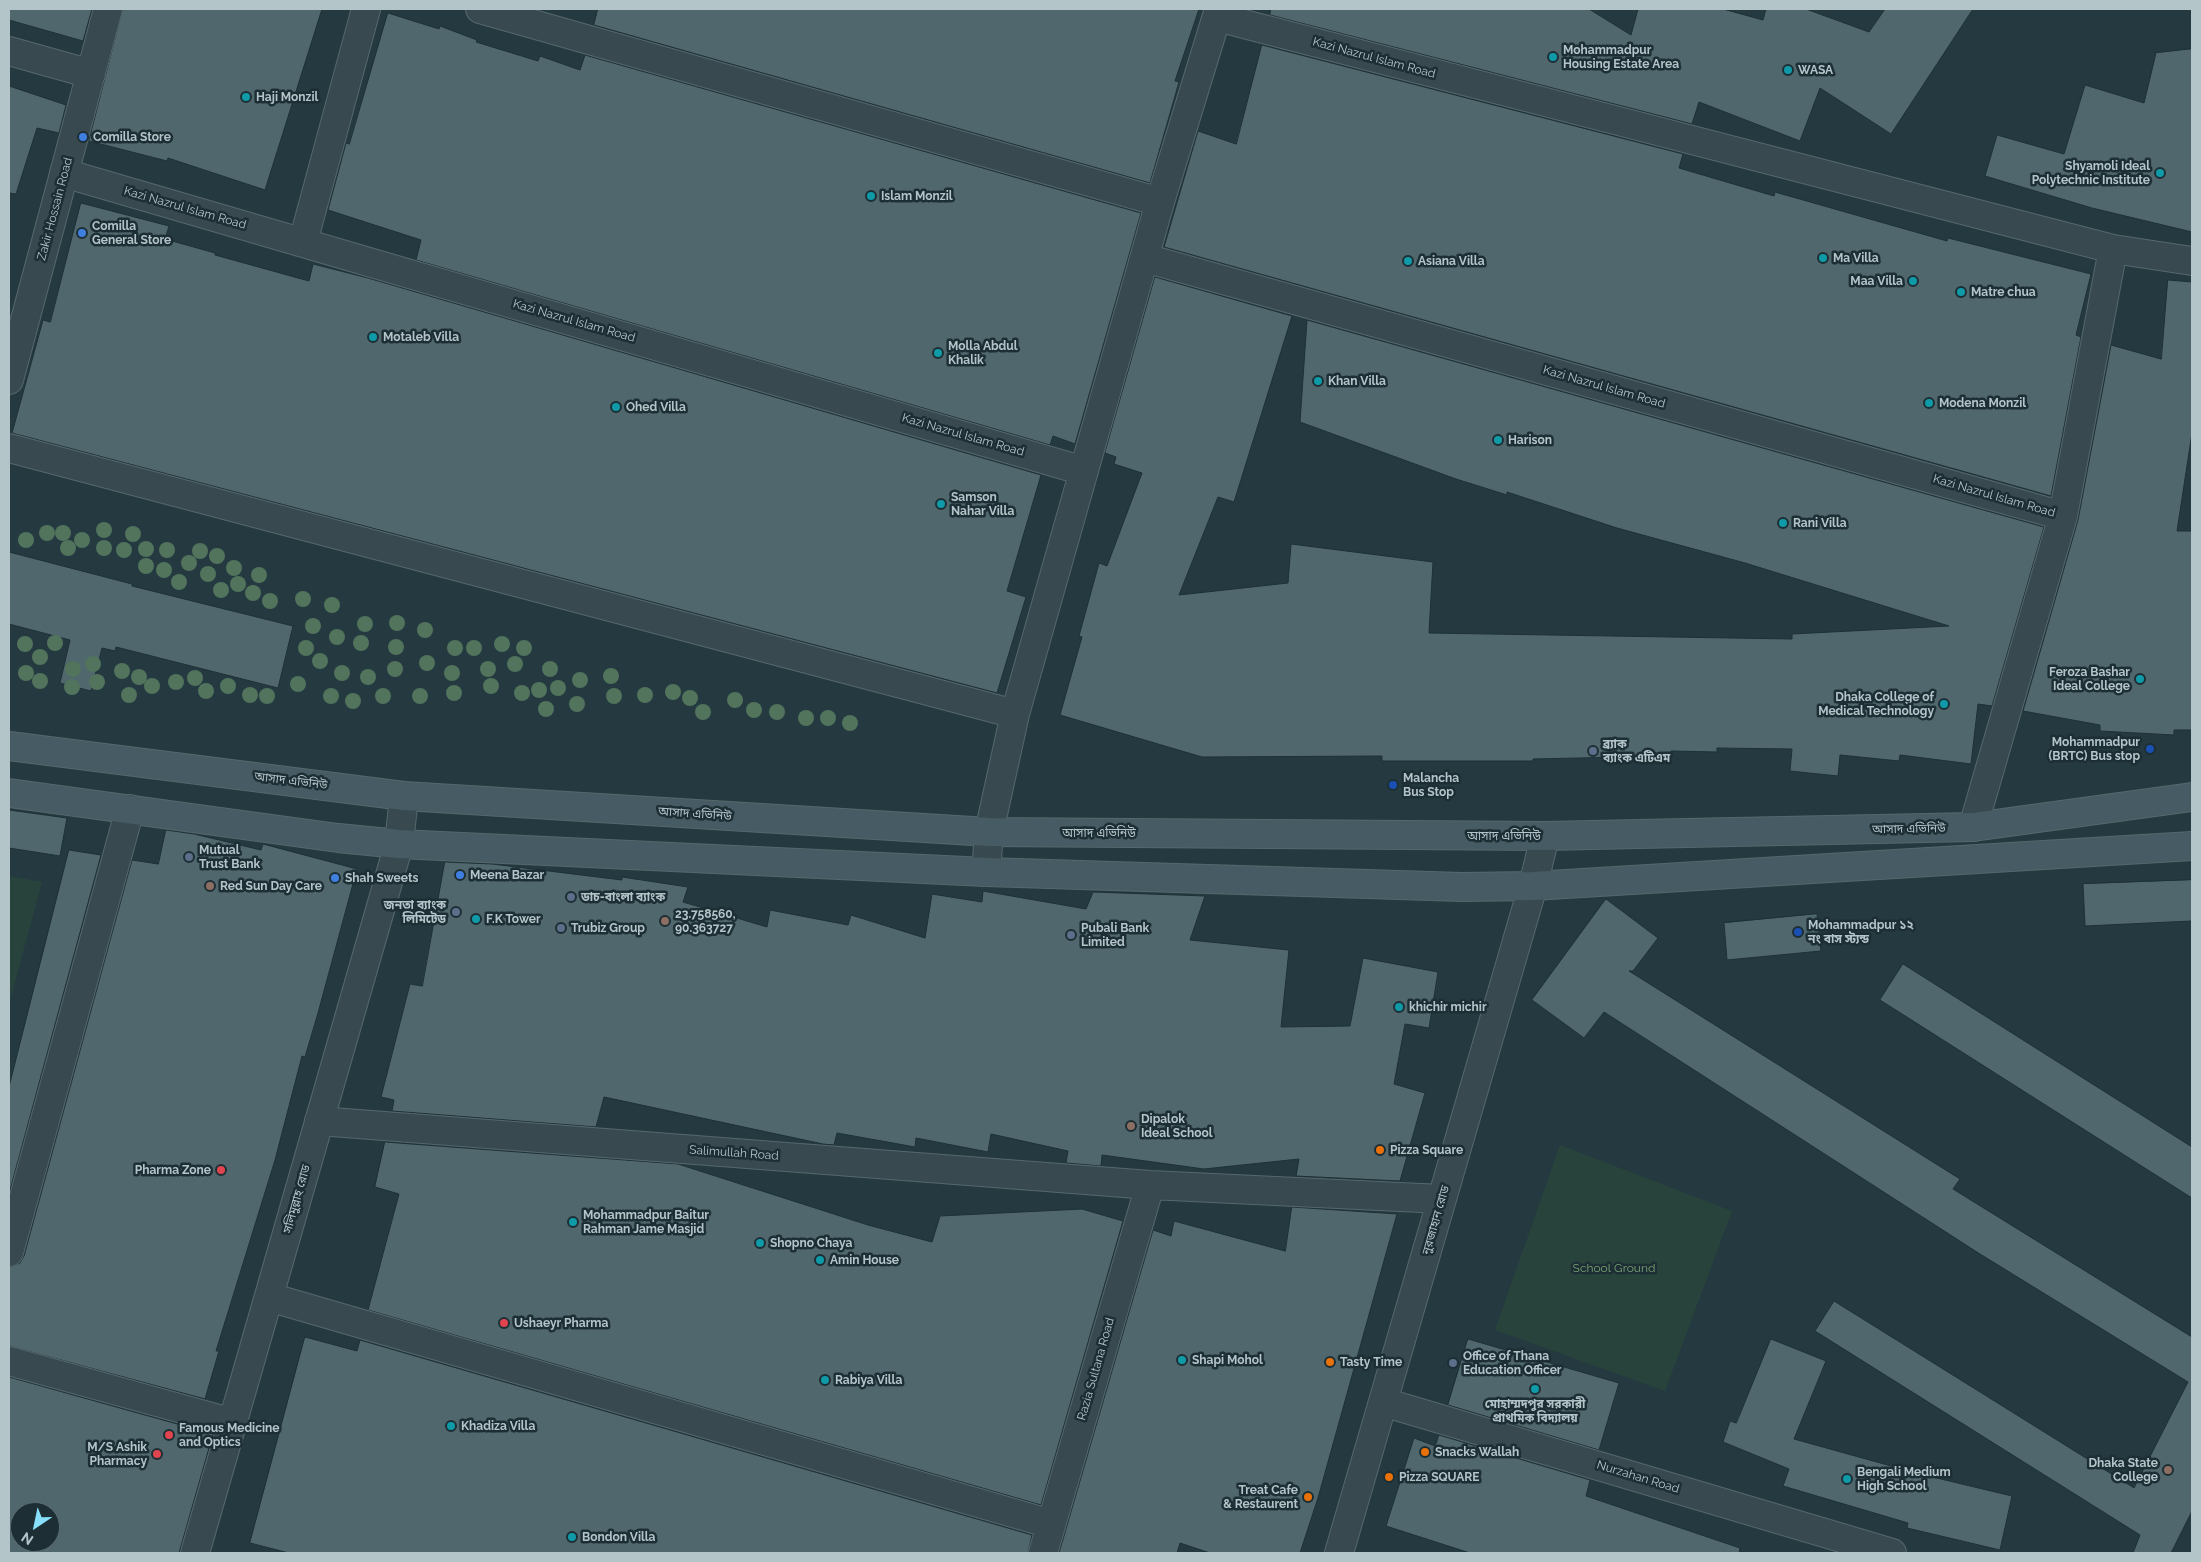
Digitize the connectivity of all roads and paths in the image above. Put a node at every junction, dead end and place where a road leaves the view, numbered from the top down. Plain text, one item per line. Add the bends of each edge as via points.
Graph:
1 (108, 9) edge
2 (366, 9) edge
3 (480, 9) edge
4 (1218, 13) edge
5 (9, 51) edge
6 (91, 74) junction
7 (64, 173) junction
8 (1160, 202) junction
9 (303, 242) junction
10 (2113, 249) junction
11 (1145, 258) junction
12 (2192, 260) edge
13 (14, 342) edge
14 (9, 380) edge
15 (9, 448) edge
16 (1084, 471) junction
17 (2064, 516) junction
18 (1015, 714) junction
19 (9, 746) edge
20 (9, 793) edge
21 (404, 796) junction
22 (2192, 797) edge
23 (130, 809) junction
24 (1973, 828) junction
25 (989, 832) junction
26 (1544, 836) junction
27 (399, 844) junction
28 (2192, 846) edge
29 (986, 872) junction
30 (1533, 886) junction
31 (319, 1121) junction
32 (1150, 1184) junction
33 (1442, 1199) junction
34 (9, 1252) edge
35 (269, 1297) junction
36 (9, 1361) edge
37 (1384, 1402) junction
38 (233, 1423) junction
39 (1051, 1524) junction
40 (195, 1553) edge
41 (1043, 1553) edge
42 (1340, 1553) edge
43 (1892, 1553) edge

1 - 6 street, Zakir Hossain Road
2 - 9 street
3 - 8 street
4 - 8 street
4 - 10 street, Kazi Nazrul Islam Road
5 - 6 street
6 - 7 street, Zakir Hossain Road
7 - 9 street, Kazi Nazrul Islam Road
7 - 13 street, Zakir Hossain Road
8 - 11 street
9 - 16 street, Kazi Nazrul Islam Road
10 - 12 street, Kazi Nazrul Islam Road
10 - 17 street, Kazi Nazrul Islam Road
11 - 16 street
11 - 17 street, Kazi Nazrul Islam Road
13 - 14 street, Zakir Hossain Road
15 - 18 street
16 - 18 street
17 - 24 street, Kazi Nazrul Islam Road
18 - 25 street
19 - 21 main road, আসাদ এভিনিউ
20 - 23 main road
21 - 25 main road, আসাদ এভিনিউ
21 - 27 street, সলিমুল্লাহ রোড
22 - 24 main road, আসাদ এভিনিউ
23 - 27 main road
23 - 34 street
24 - 26 main road, আসাদ এভিনিউ
25 - 26 main road, আসাদ এভিনিউ
25 - 29 street
26 - 30 street, নুরজাহান রোড
27 - 29 main road
27 - 31 street, সলিমুল্লাহ রোড
28 - 30 main road
29 - 30 main road
30 - 33 street, নুরজাহান রোড
31 - 32 street, Salimullah Road
31 - 35 street, সলিমুল্লাহ রোড
32 - 33 street, Salimullah Road
32 - 39 street, Razia Sultana Road
33 - 37 street, নুরজাহান রোড
35 - 38 street, সলিমুল্লাহ রোড
35 - 39 street
36 - 38 street
37 - 42 street, নুরজাহান রোড
37 - 43 street, Nurzahan Road
38 - 40 street, সলিমুল্লাহ রোড
39 - 41 street, Razia Sultana Road

